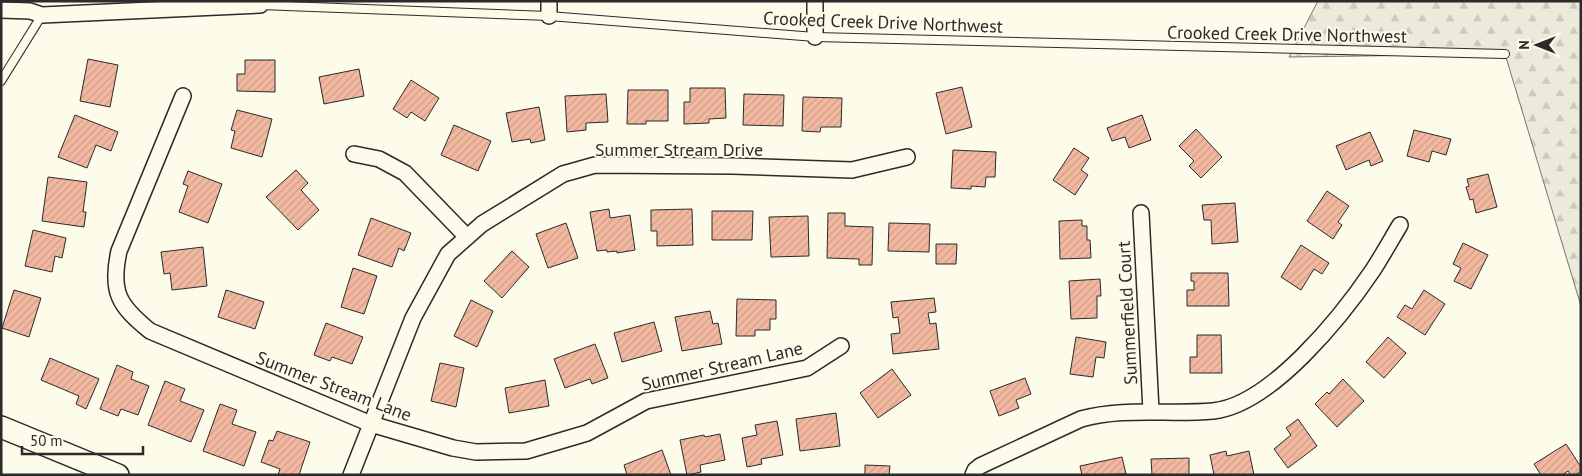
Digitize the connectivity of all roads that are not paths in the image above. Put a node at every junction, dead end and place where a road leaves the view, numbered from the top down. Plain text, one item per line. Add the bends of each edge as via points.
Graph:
1 (815, 1) edge
2 (260, 3) edge
3 (549, 9) edge
4 (1, 10) edge
5 (42, 15) junction
6 (814, 37) junction
7 (1505, 54) dead end
8 (1, 81) edge
9 (183, 96) dead end
10 (354, 154) dead end
11 (906, 157) dead end
12 (1141, 213) dead end
13 (1400, 225) dead end
14 (467, 238) junction
15 (841, 346) dead end
16 (1151, 411) junction
17 (371, 424) junction
18 (1, 427) edge
19 (974, 472) edge
20 (118, 475) edge
21 (351, 475) edge

1 - 6 street
2 - 3 lane, Crooked Creek Drive Northwest
2 - 5 street
3 - 6 lane, Crooked Creek Drive Northwest
4 - 5 street via 30,11
5 - 8 lane
6 - 7 lane, Crooked Creek Drive Northwest
9 - 17 street, Summer Stream Lane via 119,251 116,285 130,315 150,331
10 - 14 street via 379,159 405,173
11 - 14 street, Summer Stream Drive via 852,170 595,165 564,174 482,224
12 - 16 street, Summerfield Court
13 - 16 street via 1338,315 1308,350 1260,392 1234,405 1214,410
14 - 17 street, Summer Stream Drive via 448,254 413,318
15 - 17 street, Summer Stream Lane via 807,368 646,401 587,433 526,451 461,450
16 - 19 street via 1081,419 1000,456
17 - 21 street, Summer Stream Drive
18 - 20 street

